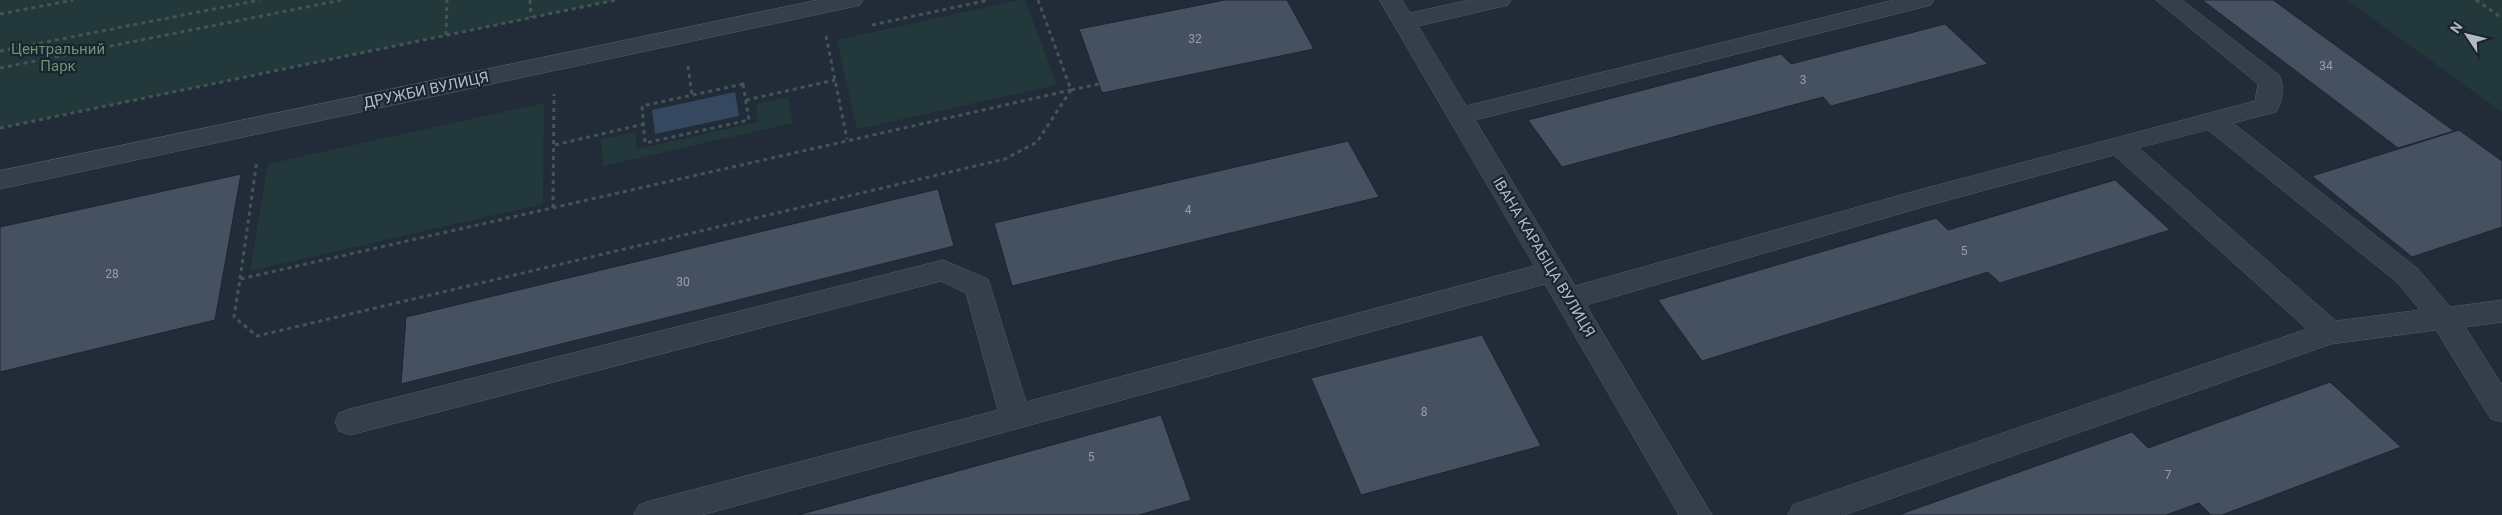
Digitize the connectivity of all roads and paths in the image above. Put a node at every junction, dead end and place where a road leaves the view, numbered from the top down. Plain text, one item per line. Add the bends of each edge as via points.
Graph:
1 (73, 0) edge
2 (260, 0) edge
3 (342, 0) edge
4 (448, 0) edge
5 (530, 0) edge
6 (616, 0) edge
7 (852, 0) edge
8 (1038, 0) edge
9 (1500, 0) edge
10 (1923, 0) edge
11 (2167, 0) edge
12 (2476, 0) edge
13 (1397, 11) edge
14 (0, 14) edge
15 (532, 18) junction
16 (2502, 18) edge
17 (446, 35) junction
18 (826, 35) dead end
19 (0, 51) edge
20 (688, 65) dead end
21 (0, 68) edge
22 (835, 80) junction
23 (1099, 84) dead end
24 (1071, 90) junction
25 (554, 94) dead end
26 (692, 95) junction
27 (746, 100) junction
28 (1460, 116) junction
29 (2212, 120) junction
30 (644, 124) junction
31 (0, 128) edge
32 (847, 139) junction
33 (555, 145) junction
34 (2119, 145) junction
35 (258, 159) dead end
36 (0, 180) edge
37 (553, 208) junction
38 (1552, 272) junction
39 (239, 279) junction
40 (1569, 299) junction
41 (2502, 311) edge
42 (2330, 333) junction
43 (2502, 410) edge
44 (1014, 418) junction
45 (350, 422) dead end
46 (650, 515) edge
47 (1696, 515) edge
48 (1804, 515) edge

1 - 14 path
2 - 19 path
3 - 21 path
4 - 17 path
5 - 15 path
6 - 15 path
7 - 36 street, ДРУЖБИ ВУЛИЦЯ
8 - 24 path
9 - 13 street
10 - 28 street
11 - 29 street via 2270,81 2267,106
12 - 16 path
13 - 28 street, ІВАНА КАРАБІЦА ВУЛИЦЯ
15 - 17 path
17 - 31 path
18 - 22 path
20 - 26 path
22 - 27 path
22 - 32 path
23 - 24 path
24 - 32 path
24 - 39 path via 1037,142 1005,159 257,336 234,317
25 - 33 path
26 - 27 path via 743,84
26 - 30 path via 642,106
27 - 30 path via 749,120 645,143
28 - 38 street, ІВАНА КАРАБІЦА ВУЛИЦЯ
29 - 34 street
29 - 43 street via 2408,276 2450,327
30 - 33 path
32 - 37 path
33 - 37 path
34 - 40 street
34 - 42 street
35 - 39 path
37 - 39 path
38 - 40 street, ІВАНА КАРАБІЦА ВУЛИЦЯ
38 - 44 street
40 - 47 street, ІВАНА КАРАБІЦА ВУЛИЦЯ
41 - 42 street
42 - 48 street
44 - 45 street via 978,288 943,270
44 - 46 street

